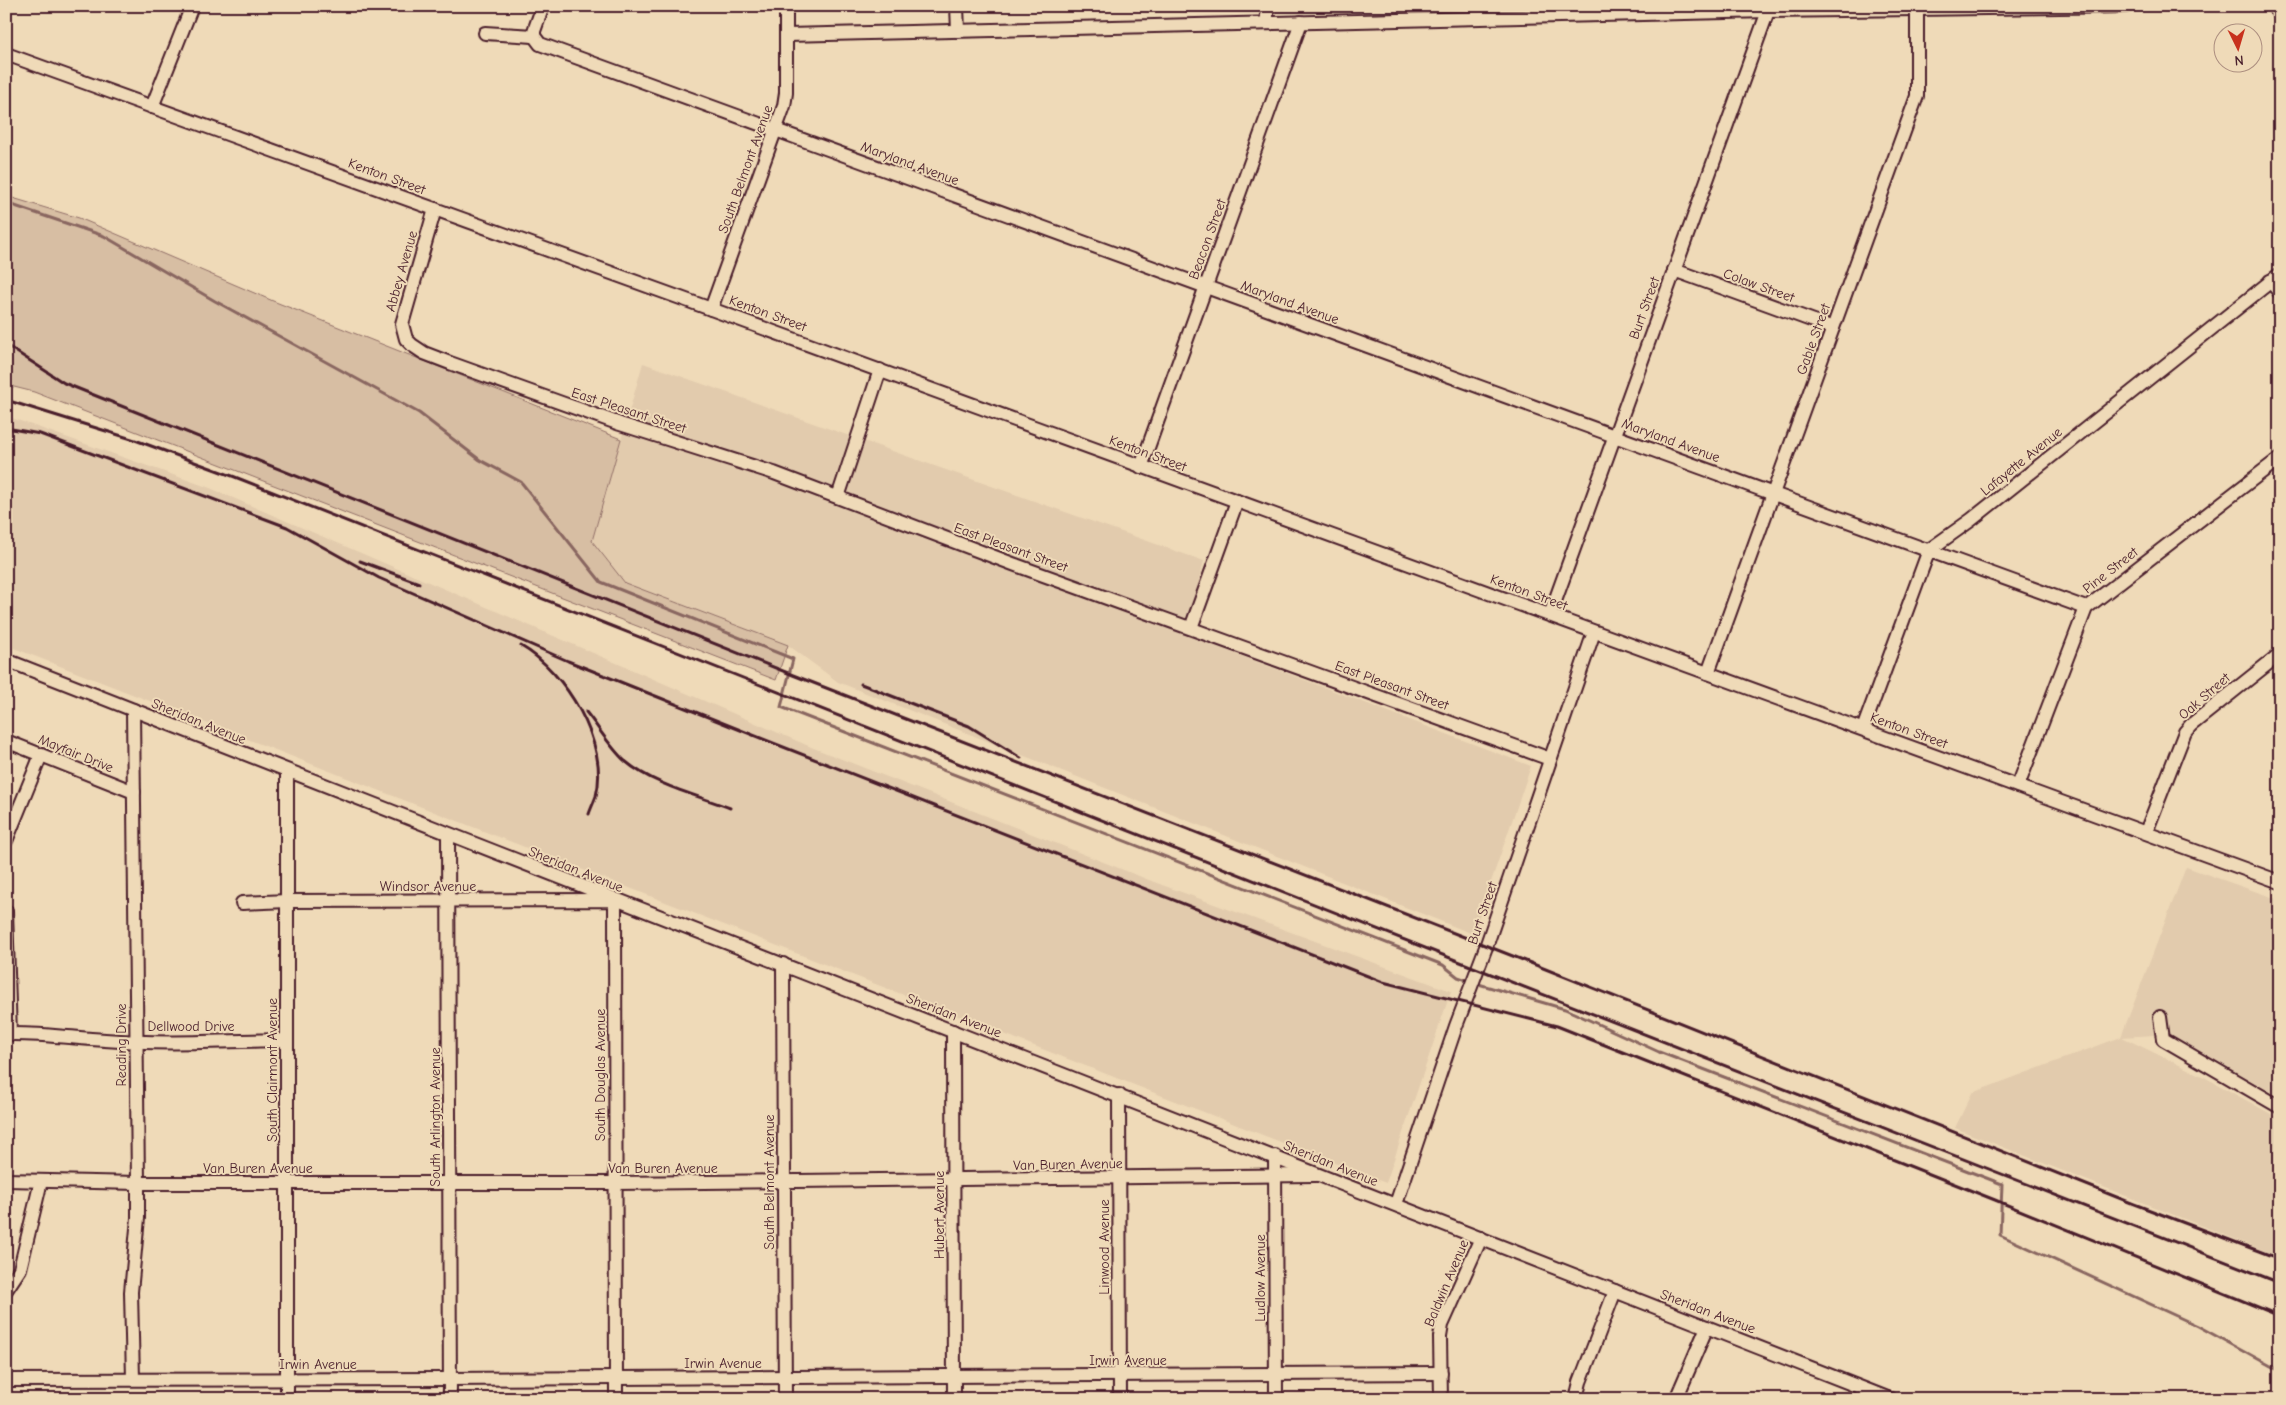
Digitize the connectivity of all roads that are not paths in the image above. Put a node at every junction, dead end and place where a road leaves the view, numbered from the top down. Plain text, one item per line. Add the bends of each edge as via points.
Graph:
1 (192, 6) edge
2 (543, 6) edge
3 (786, 6) edge
4 (957, 6) edge
5 (1267, 6) edge
6 (2126, 6) edge
7 (2273, 6) edge
8 (1917, 10) junction
9 (1577, 11) edge
10 (1768, 11) junction
11 (2280, 15) edge
12 (1301, 22) junction
13 (1267, 23) junction
14 (958, 31) junction
15 (485, 33) dead end
16 (786, 35) junction
17 (534, 36) junction
18 (6, 54) edge
19 (152, 107) junction
20 (776, 130) junction
21 (434, 209) junction
22 (1674, 270) junction
23 (2275, 278) edge
24 (1206, 287) junction
25 (2280, 293) edge
26 (712, 308) junction
27 (1833, 328) junction
28 (460, 367) joint
29 (880, 370) junction
30 (1614, 436) junction
31 (2280, 458) edge
32 (1141, 467) junction
33 (1774, 493) junction
34 (838, 497) junction
35 (1237, 501) junction
36 (1930, 550) junction
37 (2086, 608) junction
38 (1550, 615) junction
39 (1192, 628) junction
40 (1594, 632) junction
41 (2280, 654) edge
42 (6, 660) edge
43 (1708, 673) junction
44 (133, 710) junction
45 (1863, 729) junction
46 (6, 742) edge
47 (42, 755) junction
48 (1550, 759) junction
49 (287, 771) junction
50 (2018, 786) junction
51 (134, 792) junction
52 (2146, 832) junction
53 (448, 835) junction
54 (6, 841) edge
55 (2280, 881) edge
56 (615, 900) junction
57 (287, 901) junction
58 (448, 901) junction
59 (242, 903) dead end
60 (6, 911) edge
61 (783, 964) junction
62 (2160, 1016) dead end
63 (953, 1031) junction
64 (8, 1034) edge
65 (287, 1040) junction
66 (136, 1041) junction
67 (1119, 1095) junction
68 (2280, 1107) edge
69 (1274, 1156) junction
70 (1321, 1175) junction
71 (1275, 1176) junction
72 (1119, 1179) junction
73 (6, 1180) edge
74 (954, 1180) junction
75 (41, 1181) junction
76 (784, 1182) junction
77 (138, 1183) junction
78 (450, 1183) junction
79 (616, 1183) junction
80 (287, 1184) junction
81 (1396, 1204) junction
82 (1481, 1238) junction
83 (6, 1290) edge
84 (1615, 1291) junction
85 (1707, 1327) junction
86 (1440, 1373) junction
87 (1276, 1374) junction
88 (1120, 1375) junction
89 (954, 1376) junction
90 (785, 1377) junction
91 (616, 1378) junction
92 (133, 1379) junction
93 (287, 1379) junction
94 (450, 1379) junction
95 (6, 1380) edge
96 (1889, 1398) edge
97 (287, 1399) edge
98 (450, 1399) edge
99 (616, 1399) edge
100 (785, 1399) edge
101 (954, 1399) edge
102 (1120, 1399) edge
103 (1276, 1399) edge
104 (1441, 1399) edge
105 (1576, 1399) edge
106 (1676, 1399) edge

1 - 19 street
2 - 17 street
3 - 16 street, South Belmont Avenue
4 - 14 street
5 - 13 street
6 - 8 street
7 - 11 street
8 - 10 street
8 - 27 street, Gable Street via 1917,96
9 - 10 street
9 - 12 street
10 - 22 street, Burt Street
12 - 13 street
12 - 24 street, Beacon Street
13 - 14 street
14 - 16 street
15 - 17 street, Maryland Avenue
16 - 20 street, South Belmont Avenue via 786,93
17 - 20 street, Maryland Avenue via 540,44
18 - 19 street, Kenton Street
19 - 21 street, Kenton Street
20 - 24 street, Maryland Avenue
20 - 26 street, South Belmont Avenue
21 - 26 street, Kenton Street
21 - 28 street, Abbey Avenue via 404,312 403,332 412,345 424,353
22 - 27 street, Colaw Street
22 - 30 street, Burt Street
23 - 25 street
23 - 36 street, Lafayette Avenue
24 - 30 street, Maryland Avenue
24 - 32 street, Beacon Street
26 - 29 street, Kenton Street
27 - 33 street, Gable Street
28 - 34 street, East Pleasant Street
29 - 32 street, Kenton Street
29 - 34 street
30 - 33 street, Maryland Avenue
30 - 38 street, Burt Street
31 - 37 street, Pine Street
32 - 35 street, Kenton Street
33 - 36 street, Maryland Avenue
33 - 43 street, Gable Street
34 - 39 street, East Pleasant Street
35 - 38 street, Kenton Street
35 - 39 street
36 - 37 street, Maryland Avenue
36 - 45 street
37 - 50 street, Pine Street
38 - 40 street, Kenton Street
39 - 48 street, East Pleasant Street
40 - 43 street, Kenton Street
40 - 48 street, Burt Street
41 - 52 street, Oak Street via 2190,725
42 - 44 street, Sheridan Avenue
43 - 45 street, Kenton Street
44 - 49 street, Sheridan Avenue
44 - 51 street, Reading Drive
45 - 50 street, Kenton Street
46 - 47 street, Mayfair Drive
47 - 51 street, Mayfair Drive
47 - 54 street
48 - 81 street, Burt Street
49 - 53 street, Sheridan Avenue
49 - 57 street, South Clairmont Avenue
50 - 52 street, Kenton Street
51 - 66 street, Reading Drive
52 - 55 street, Kenton Street
53 - 56 street, Sheridan Avenue
53 - 58 street, South Arlington Avenue
56 - 58 street, Windsor Avenue
56 - 61 street, Sheridan Avenue
56 - 79 street, South Douglas Avenue
57 - 58 street, Windsor Avenue
57 - 59 street, Windsor Avenue
57 - 65 street, South Clairmont Avenue
58 - 78 street, South Arlington Avenue
60 - 64 street
61 - 63 street, Sheridan Avenue
61 - 76 street, South Belmont Avenue
62 - 68 street via 2163,1039
63 - 67 street, Sheridan Avenue
63 - 74 street, Hubert Avenue
64 - 66 street, Dellwood Drive
65 - 66 street, Dellwood Drive
65 - 80 street, South Clairmont Avenue
66 - 77 street, Reading Drive
67 - 69 street, Sheridan Avenue
67 - 72 street, Linwood Avenue
69 - 70 street, Sheridan Avenue
69 - 71 street, Ludlow Avenue
70 - 71 street, Van Buren Avenue
70 - 81 street, Sheridan Avenue
71 - 72 street, Van Buren Avenue
71 - 87 street, Ludlow Avenue
72 - 74 street, Van Buren Avenue
72 - 88 street, Linwood Avenue
73 - 75 street, Van Buren Avenue
74 - 76 street, Van Buren Avenue
74 - 89 street, Hubert Avenue
75 - 77 street, Van Buren Avenue
75 - 83 street via 20,1269
76 - 79 street, Van Buren Avenue
76 - 90 street, South Belmont Avenue
77 - 80 street, Van Buren Avenue
77 - 92 street, Reading Drive via 131,1292
78 - 79 street, Van Buren Avenue
78 - 80 street, Van Buren Avenue
78 - 94 street, South Arlington Avenue
79 - 91 street, South Douglas Avenue
80 - 93 street, South Clairmont Avenue
81 - 82 street, Sheridan Avenue
82 - 84 street, Sheridan Avenue
82 - 86 street, Baldwin Avenue via 1442,1325
84 - 85 street, Sheridan Avenue
84 - 105 street
85 - 96 street, Sheridan Avenue
85 - 106 street
86 - 87 street, Irwin Avenue
86 - 104 street, Baldwin Avenue
87 - 88 street, Irwin Avenue
87 - 103 street, Ludlow Avenue
88 - 89 street, Irwin Avenue
88 - 102 street, Linwood Avenue
89 - 90 street, Irwin Avenue
89 - 101 street, Hubert Avenue
90 - 91 street, Irwin Avenue
90 - 100 street, South Belmont Avenue
91 - 94 street, Irwin Avenue
91 - 99 street, South Douglas Avenue
92 - 93 street, Irwin Avenue
92 - 95 street, Irwin Avenue
93 - 94 street, Irwin Avenue
93 - 97 street, South Clairmont Avenue
94 - 98 street, South Arlington Avenue

